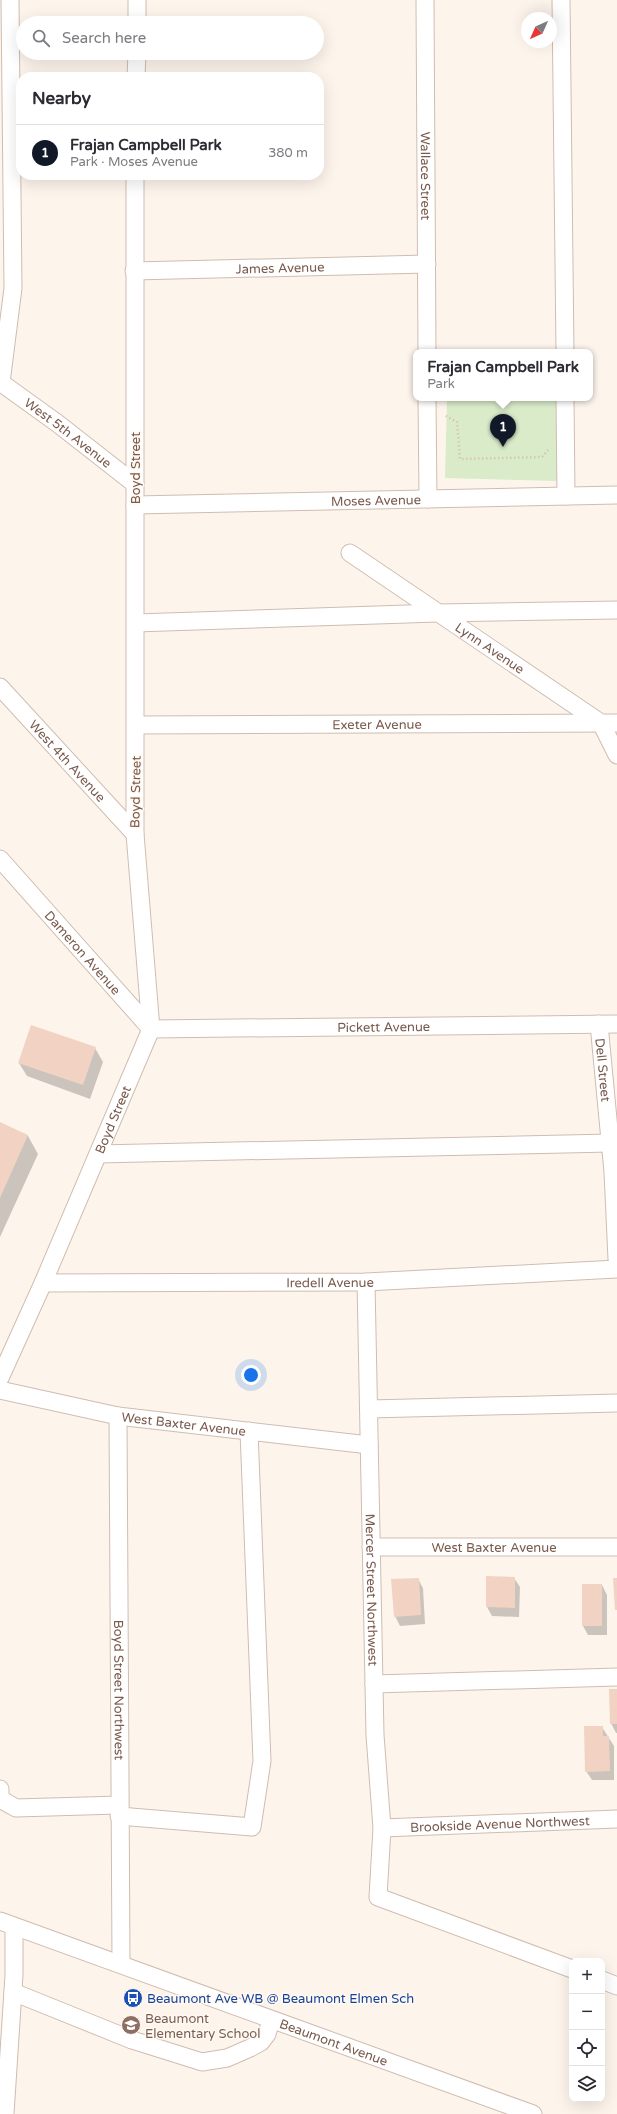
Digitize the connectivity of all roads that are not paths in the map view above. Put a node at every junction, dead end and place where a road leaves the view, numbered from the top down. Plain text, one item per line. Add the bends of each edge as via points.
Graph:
1 (10, 0) edge
2 (137, 0) edge
3 (425, 0) edge
4 (562, 0) edge
5 (137, 16) edge
6 (137, 60) edge
7 (136, 72) edge
8 (135, 180) edge
9 (427, 264) junction
10 (134, 270) junction
11 (427, 349) edge
12 (565, 349) edge
13 (1, 383) edge
14 (427, 401) edge
15 (565, 401) edge
16 (135, 484) junction
17 (617, 495) edge
18 (566, 496) junction
19 (428, 499) junction
20 (135, 505) junction
21 (350, 553) dead end
22 (617, 610) edge
23 (438, 613) junction
24 (136, 624) junction
25 (0, 687) edge
26 (609, 723) edge
27 (136, 725) junction
28 (617, 755) edge
29 (135, 834) junction
30 (0, 860) edge
31 (7, 874) edge
32 (599, 1024) junction
33 (617, 1024) edge
34 (151, 1029) junction
35 (610, 1143) junction
36 (98, 1154) junction
37 (617, 1259) edge
38 (617, 1269) edge
39 (366, 1282) junction
40 (43, 1283) junction
41 (0, 1378) edge
42 (0, 1390) edge
43 (617, 1403) edge
44 (369, 1409) junction
45 (118, 1416) junction
46 (249, 1431) junction
47 (369, 1445) junction
48 (371, 1547) junction
49 (617, 1547) edge
50 (617, 1677) edge
51 (374, 1684) junction
52 (0, 1790) edge
53 (119, 1810) junction
54 (617, 1819) edge
55 (382, 1828) junction
56 (7, 1924) edge
57 (121, 1963) junction
58 (569, 1968) edge
59 (605, 1981) edge
60 (617, 1986) edge
61 (13, 1992) junction
62 (271, 2020) junction
63 (5, 2114) edge
64 (533, 2114) edge

1 - 13 street via 13,288
2 - 5 street
3 - 9 street, Wallace Street
4 - 12 street
6 - 7 street
8 - 10 street, Boyd Street
9 - 10 street, James Avenue
9 - 11 street, Wallace Street
10 - 16 street, Boyd Street
13 - 16 street, West 5th Avenue via 57,422
14 - 19 street
15 - 18 street
16 - 20 street, Boyd Street
17 - 18 street, Moses Avenue
18 - 19 street, Moses Avenue
19 - 20 street, Moses Avenue
20 - 24 street, Boyd Street
21 - 23 street, Lynn Avenue
22 - 23 street
23 - 24 street
23 - 26 street, Lynn Avenue
24 - 27 street, Boyd Street
25 - 29 street, West 4th Avenue
26 - 27 street, Exeter Avenue
26 - 28 street, Lynn Avenue
27 - 29 street, Boyd Street
29 - 34 street, Boyd Street
30 - 31 street, Dameron Avenue
31 - 34 street, Dameron Avenue
32 - 33 street, Pickett Avenue
32 - 34 street, Pickett Avenue
32 - 35 street, Dell Street
34 - 36 street, Boyd Street
35 - 36 street
35 - 37 street, Dell Street
36 - 40 street, Boyd Street
38 - 39 street, Iredell Avenue
39 - 40 street, Iredell Avenue
39 - 44 street, Mercer Street Northwest
40 - 41 street, Boyd Street
42 - 45 street, West Baxter Avenue
43 - 44 street
44 - 47 street, Mercer Street Northwest
45 - 46 street, West Baxter Avenue
45 - 53 street, Boyd Street Northwest
46 - 47 street, West Baxter Avenue
46 - 53 street via 262,1761 252,1827
47 - 48 street, Mercer Street Northwest
48 - 49 street, West Baxter Avenue
48 - 51 street, Mercer Street Northwest
50 - 51 street
51 - 55 street, Mercer Street Northwest
52 - 53 street via 0,1799 16,1808
53 - 57 street, Boyd Street Northwest
54 - 55 street, Brookside Avenue Northwest
55 - 58 street, Mercer Street Northwest via 378,1897
56 - 57 street, Beaumont Avenue
56 - 61 street
57 - 62 street, Beaumont Avenue
59 - 60 street
61 - 62 street via 132,2040 202,2062 227,2058 250,2048 267,2034
61 - 63 street
62 - 64 street, Beaumont Avenue

